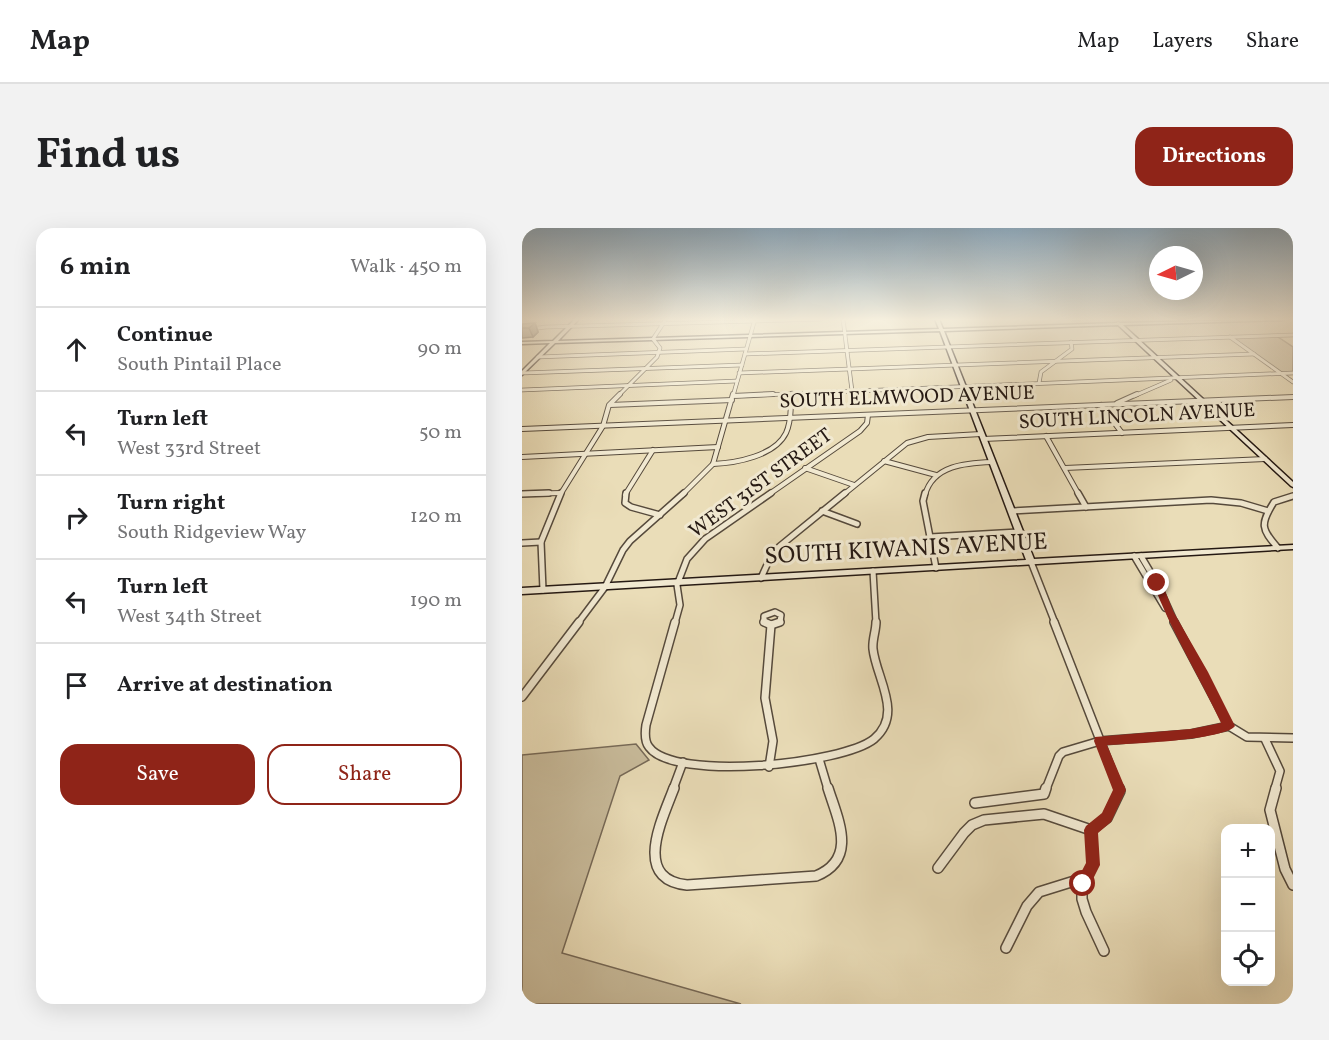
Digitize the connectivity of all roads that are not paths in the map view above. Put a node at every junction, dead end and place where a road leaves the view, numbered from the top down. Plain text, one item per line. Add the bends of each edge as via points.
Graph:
1 (592, 355) edge
2 (657, 355) edge
3 (745, 355) edge
4 (848, 355) edge
5 (950, 355) edge
6 (1063, 355) edge
7 (1152, 355) edge
8 (1224, 355) edge
9 (1256, 355) edge
10 (538, 357) joint
11 (1155, 358) junction
12 (1053, 362) junction
13 (742, 364) junction
14 (954, 365) junction
15 (645, 368) junction
16 (849, 369) junction
17 (522, 373) edge
18 (740, 373) junction
19 (1293, 373) edge
20 (1281, 374) junction
21 (1176, 378) junction
22 (737, 381) junction
23 (1293, 382) edge
24 (1039, 383) junction
25 (628, 386) junction
26 (962, 386) junction
27 (522, 390) edge
28 (852, 391) junction
29 (792, 393) junction
30 (1293, 397) edge
31 (732, 398) junction
32 (1201, 401) junction
33 (1113, 404) junction
34 (609, 405) junction
35 (1101, 405) junction
36 (972, 410) junction
37 (868, 415) junction
38 (788, 418) junction
39 (726, 420) junction
40 (1293, 425) edge
41 (603, 426) junction
42 (1232, 428) junction
43 (522, 429) edge
44 (1122, 433) junction
45 (1046, 436) junction
46 (982, 437) junction
47 (718, 447) junction
48 (653, 450) junction
49 (586, 453) junction
50 (522, 457) edge
51 (1265, 459) junction
52 (884, 461) junction
53 (992, 462) junction
54 (713, 464) junction
55 (805, 468) junction
56 (1065, 468) junction
57 (936, 475) junction
58 (854, 485) junction
59 (1293, 485) edge
60 (561, 492) junction
61 (522, 494) edge
62 (1293, 496) edge
63 (1086, 507) junction
64 (822, 511) junction
65 (1012, 511) junction
66 (1268, 511) junction
67 (660, 514) junction
68 (857, 524) dead end
69 (1020, 532) junction
70 (930, 537) junction
71 (541, 542) junction
72 (522, 543) edge
73 (1293, 547) edge
74 (1278, 548) junction
75 (1137, 556) junction
76 (1031, 562) junction
77 (936, 568) junction
78 (873, 571) junction
79 (761, 578) junction
80 (677, 582) junction
81 (605, 586) junction
82 (543, 590) junction
83 (522, 591) edge
84 (771, 625) dead end
85 (522, 698) edge
86 (1229, 726) junction
87 (1293, 738) edge
88 (1265, 739) junction
89 (1100, 741) junction
90 (819, 759) junction
91 (683, 762) junction
92 (769, 767) junction
93 (975, 803) dead end
94 (1091, 830) junction
95 (938, 868) dead end
96 (1084, 878) junction
97 (1293, 885) edge
98 (1006, 948) dead end
99 (1104, 951) dead end

1 - 10 street
2 - 15 street
3 - 13 street
4 - 16 street
5 - 14 street
6 - 12 street
7 - 11 street
8 - 11 street
9 - 20 street
10 - 17 street
11 - 12 street
11 - 21 street
12 - 14 street
12 - 24 street via 1041,372
13 - 15 street
13 - 18 street
14 - 16 street
14 - 26 street
15 - 17 street
15 - 25 street
16 - 18 street
16 - 28 street
18 - 22 street
19 - 20 street
20 - 21 street
20 - 23 street
21 - 24 street
21 - 32 street
21 - 33 street
22 - 25 street
22 - 31 street
24 - 26 street
25 - 27 street
25 - 34 street
26 - 28 street
26 - 36 street
28 - 29 street
29 - 31 street
29 - 38 street
30 - 32 street, SOUTH ELMWOOD AVENUE
31 - 34 street
31 - 39 street
32 - 33 street, SOUTH ELMWOOD AVENUE
32 - 42 street
33 - 35 street, SOUTH ELMWOOD AVENUE
34 - 41 street
35 - 36 street, SOUTH ELMWOOD AVENUE
35 - 44 street
36 - 37 street, SOUTH ELMWOOD AVENUE
36 - 46 street
37 - 38 street, SOUTH ELMWOOD AVENUE
37 - 55 street, WEST 31ST STREET via 864,427
38 - 39 street, SOUTH ELMWOOD AVENUE
38 - 54 street via 783,437 752,457
39 - 41 street, SOUTH ELMWOOD AVENUE
39 - 47 street
40 - 42 street, SOUTH LINCOLN AVENUE
41 - 43 street, SOUTH ELMWOOD AVENUE
41 - 49 street
42 - 44 street, SOUTH LINCOLN AVENUE
42 - 51 street
44 - 45 street, SOUTH LINCOLN AVENUE
45 - 46 street, SOUTH LINCOLN AVENUE
45 - 56 street
46 - 52 street, SOUTH LINCOLN AVENUE via 921,438 907,442
46 - 53 street
47 - 48 street
47 - 54 street
48 - 49 street
48 - 67 street via 624,496 631,507
49 - 50 street
49 - 60 street
51 - 56 street
51 - 59 street
52 - 57 street
52 - 58 street, SOUTH LINCOLN AVENUE
53 - 57 street via 958,465
53 - 65 street
54 - 67 street
55 - 58 street
55 - 80 street, WEST 31ST STREET via 697,545
56 - 63 street
57 - 70 street via 925,490
58 - 64 street, SOUTH LINCOLN AVENUE
60 - 61 street
60 - 71 street
62 - 66 street via 1274,502
63 - 65 street
63 - 66 street via 1211,500
64 - 68 street
64 - 79 street, SOUTH LINCOLN AVENUE via 771,556
65 - 69 street
66 - 74 street via 1263,527
67 - 81 street via 623,550
69 - 70 street
69 - 76 street
70 - 77 street
71 - 72 street
71 - 82 street
73 - 74 street, SOUTH KIWANIS AVENUE
74 - 75 street, SOUTH KIWANIS AVENUE
75 - 76 street, SOUTH KIWANIS AVENUE
75 - 86 street
76 - 77 street, SOUTH KIWANIS AVENUE
76 - 89 street
77 - 78 street, SOUTH KIWANIS AVENUE
78 - 79 street, SOUTH KIWANIS AVENUE
78 - 90 street via 873,648 886,691 887,716 875,739 858,750
79 - 80 street, SOUTH KIWANIS AVENUE
80 - 81 street, SOUTH KIWANIS AVENUE
80 - 91 street via 680,605 646,725 645,741 664,758
81 - 82 street, SOUTH KIWANIS AVENUE
81 - 85 street
82 - 83 street, SOUTH KIWANIS AVENUE
84 - 92 street via 765,698 773,741
86 - 88 street via 1247,737
86 - 89 street via 1191,734
87 - 88 street
88 - 97 street via 1280,771 1270,810
89 - 93 street via 1063,752 1044,794
89 - 94 street via 1120,790 1107,818
90 - 91 street via 843,845 836,863 816,876 687,885 662,877 654,864 656,842
90 - 92 street
91 - 92 street
94 - 95 street via 1044,814 984,820 964,833
94 - 96 street via 1093,865
96 - 98 street via 1039,892 1027,906
96 - 99 street via 1084,909

